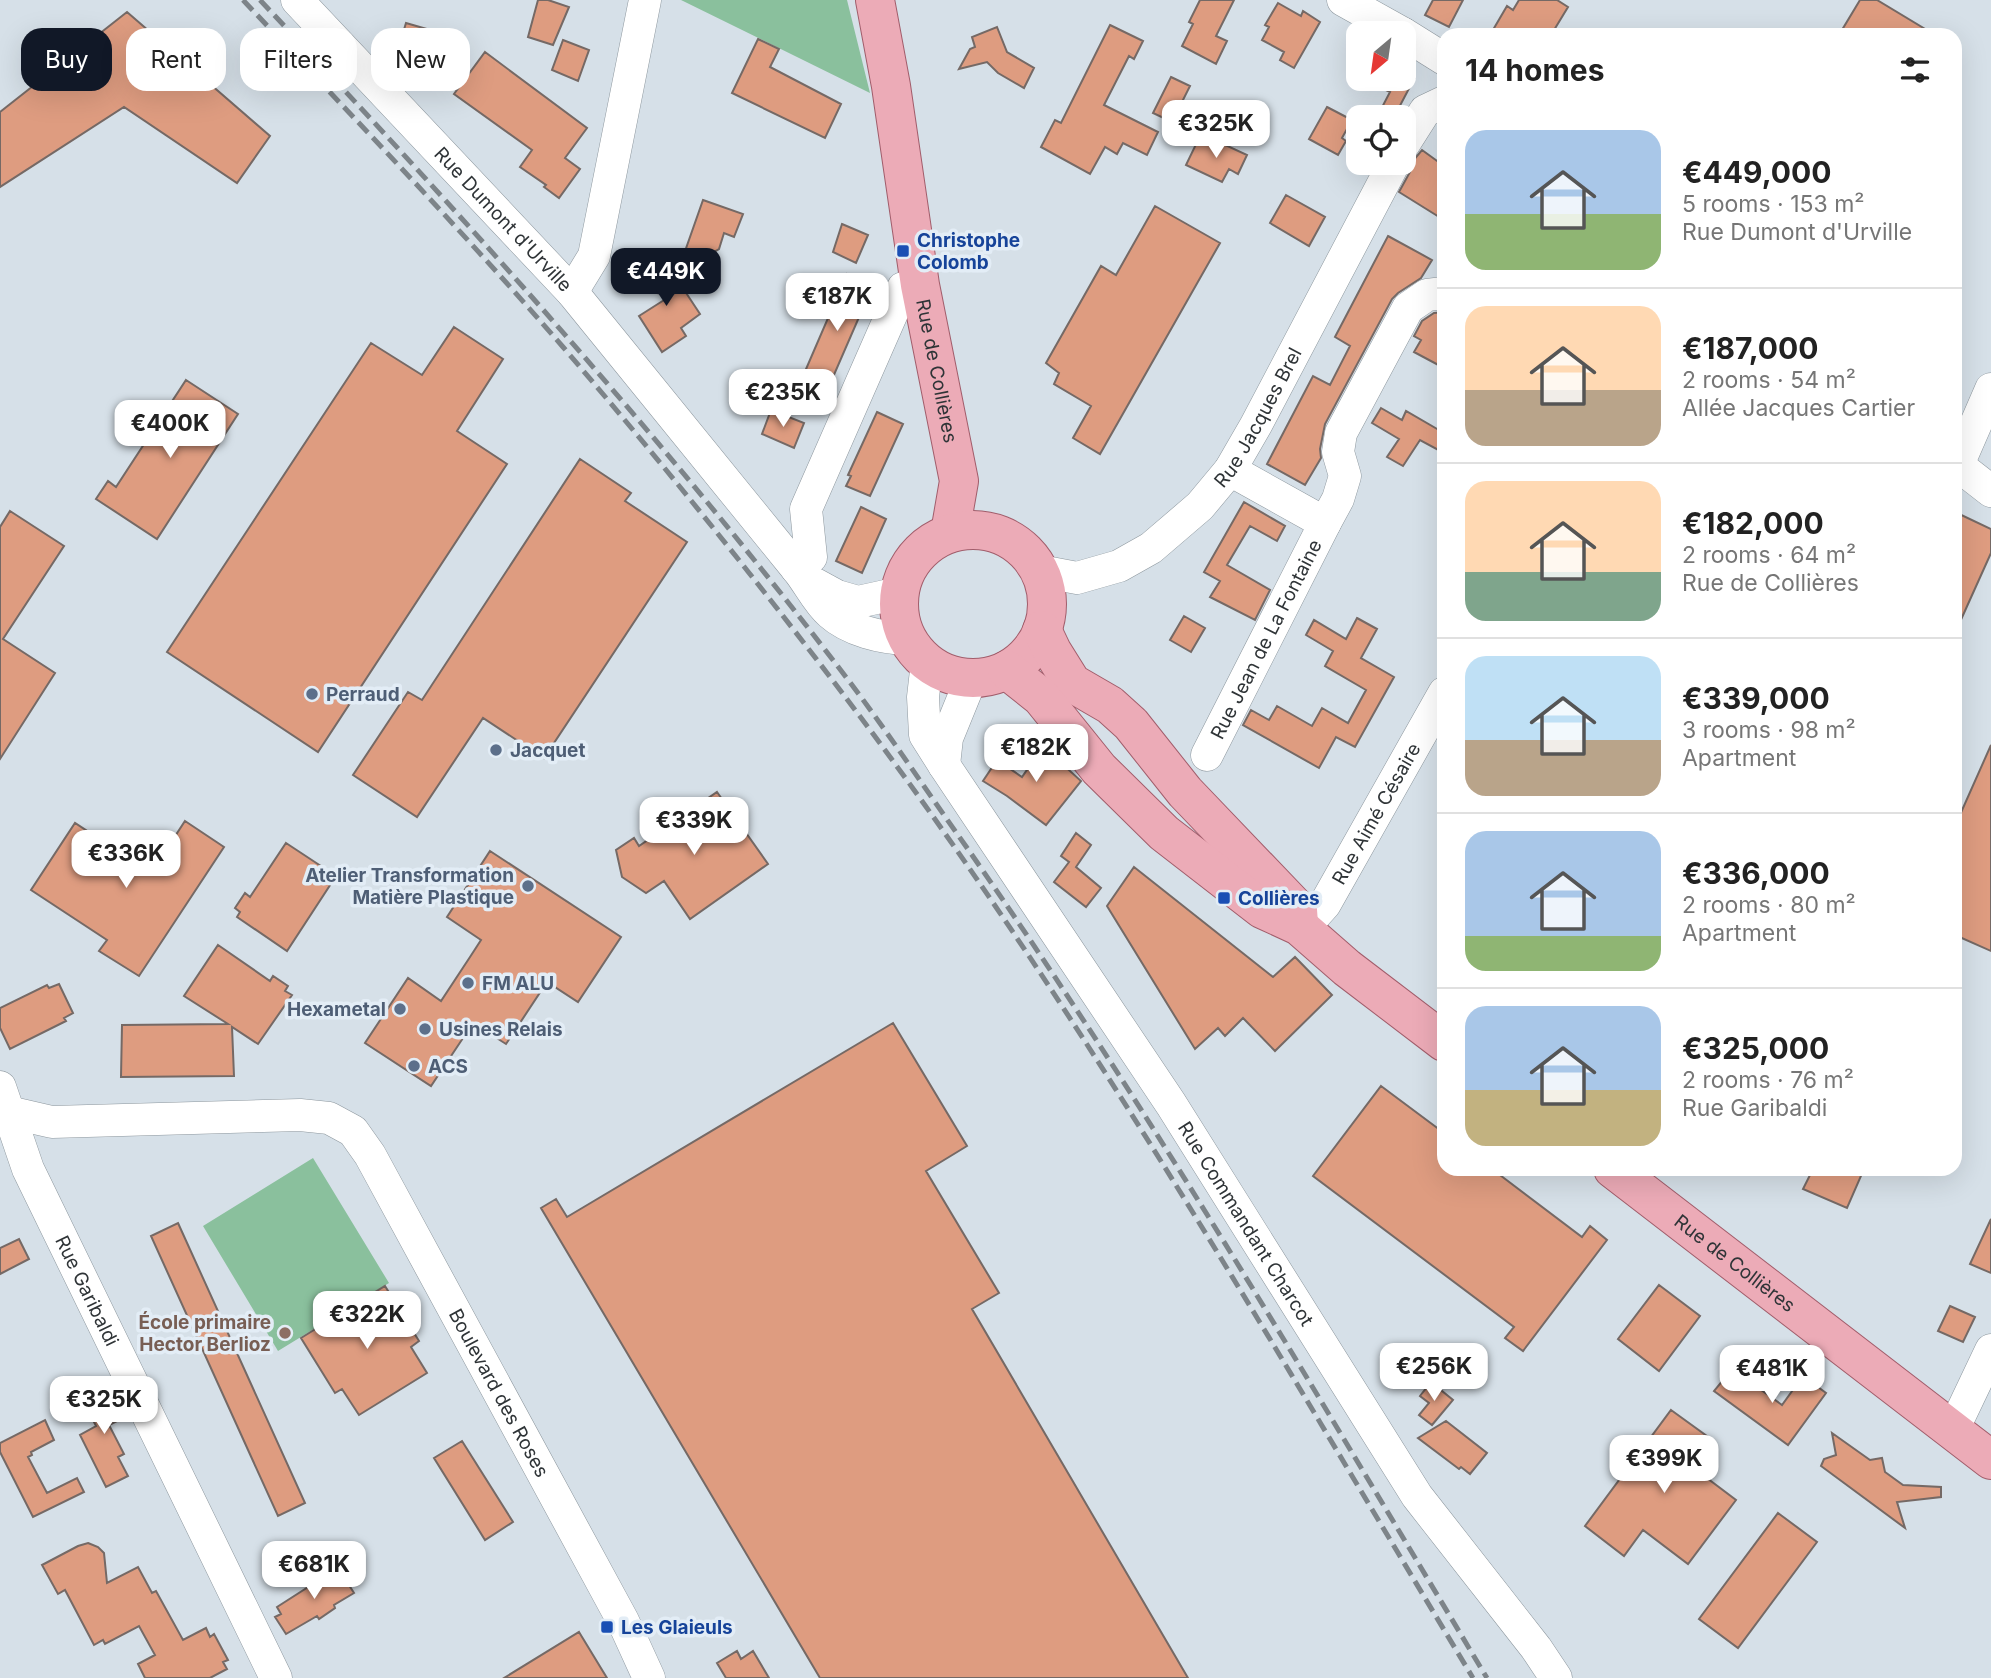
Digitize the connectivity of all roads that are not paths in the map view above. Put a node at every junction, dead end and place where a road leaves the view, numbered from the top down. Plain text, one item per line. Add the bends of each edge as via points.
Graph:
1 (297, 0) edge
2 (645, 0) edge
3 (875, 0) edge
4 (1343, 0) edge
5 (1380, 21) edge
6 (1416, 42) edge
7 (1437, 55) edge
8 (1437, 105) edge
9 (1416, 125) edge
10 (1388, 175) edge
11 (920, 285) junction
12 (572, 292) junction
13 (1437, 294) edge
14 (1991, 389) edge
15 (1962, 451) edge
16 (1962, 469) edge
17 (1230, 470) junction
18 (1991, 491) edge
19 (1325, 523) junction
20 (950, 533) junction
21 (1040, 571) junction
22 (801, 573) junction
23 (899, 593) junction
24 (1042, 630) junction
25 (917, 651) junction
26 (989, 674) junction
27 (1437, 705) edge
28 (1207, 755) dead end
29 (944, 765) junction
30 (1299, 926) junction
31 (1437, 1037) edge
32 (5, 1120) edge
33 (1622, 1176) edge
34 (1991, 1350) edge
35 (1953, 1430) junction
36 (1991, 1460) edge
37 (276, 1678) edge
38 (649, 1678) edge
39 (1556, 1678) edge

1 - 12 street, Rue Dumont d'Urville
2 - 12 street via 594,256
3 - 11 main road, Rue de Collières
4 - 5 street
6 - 7 street
8 - 9 street via 1425,111
10 - 17 street, Rue Jacques Brel
11 - 20 main road, Rue de Collières via 959,481
11 - 22 street via 903,288 806,509 811,557
12 - 22 street, Rue Dumont d'Urville
13 - 19 street, Rue Jean de La Fontaine via 1408,308 1340,433 1338,452 1345,476
14 - 15 street
16 - 18 street
17 - 19 street, Rue Jean de La Fontaine
17 - 21 street, Rue Jacques Brel via 1200,506 1151,548 1119,566 1077,578
19 - 28 street, Rue Jean de La Fontaine
20 - 21 main road via 977,530 1008,538
20 - 23 main road via 920,551 909,565
21 - 24 main road via 1047,603
22 - 23 street, Rue Dumont d'Urville via 837,597 858,602
22 - 25 street, Rue Dumont d'Urville via 830,613 866,633
23 - 25 main road via 901,624
24 - 26 main road via 1031,650
24 - 30 main road via 1072,683 1110,705 1131,724 1185,792 1298,910
25 - 26 main road via 950,675
25 - 29 street, Rue Commandant Charcot via 925,736
26 - 29 street via 947,738
26 - 30 main road via 1041,697 1099,769 1164,833 1262,909
27 - 30 street, Rue Aimé Césaire via 1325,904
29 - 39 street, Rue Commandant Charcot via 1171,1104 1417,1496
30 - 31 main road
32 - 37 street, Rue Garibaldi
32 - 38 street, Boulevard des Roses via 300,1115 329,1118 353,1131 623,1621
33 - 35 main road, Rue de Collières
34 - 35 street
35 - 36 main road, Rue de Collières

